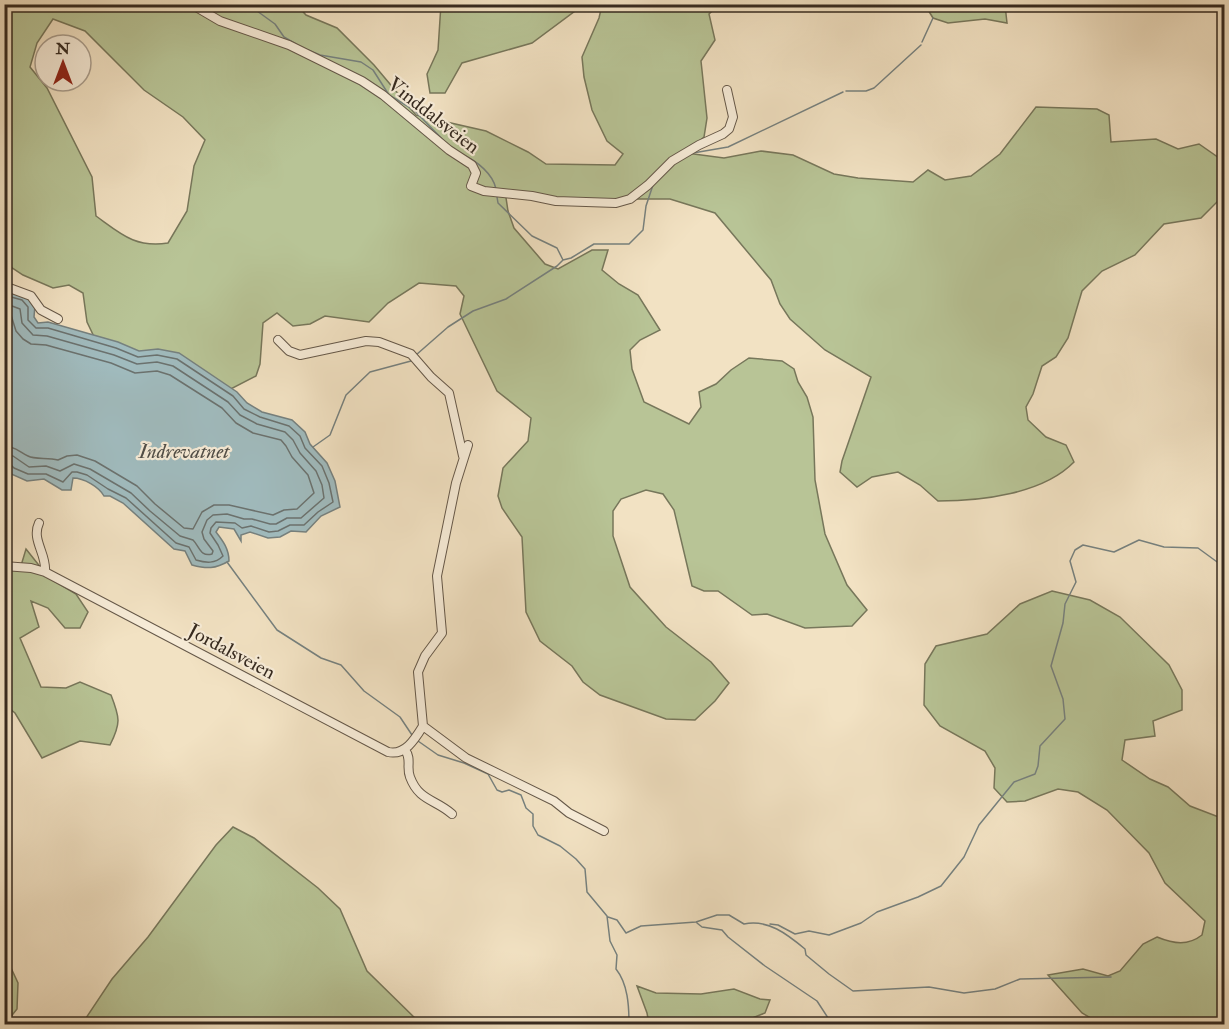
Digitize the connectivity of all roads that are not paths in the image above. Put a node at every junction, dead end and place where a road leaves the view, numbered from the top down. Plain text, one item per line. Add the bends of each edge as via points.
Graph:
1 (191, 4) edge
2 (727, 90) dead end
3 (4, 286) edge
4 (58, 319) dead end
5 (278, 340) dead end
6 (468, 445) dead end
7 (464, 458) junction
8 (39, 523) dead end
9 (4, 567) edge
10 (45, 572) junction
11 (423, 726) junction
12 (405, 750) junction
13 (452, 814) dead end
14 (604, 831) dead end

1 - 2 street, Vinddalsveien via 220,21 289,45 372,88 472,165 476,173 473,188 496,192 567,202 616,203 630,199 672,161 729,129 733,117
3 - 4 street via 31,296 41,310
5 - 7 street via 300,355 366,341 414,356 449,393
6 - 7 street
7 - 11 street via 437,576 442,633 418,672
8 - 10 street via 37,538
9 - 10 street, Jordalsveien
10 - 12 street, Jordalsveien via 388,752
11 - 12 street
11 - 14 street via 466,758 554,801
12 - 13 street via 409,775 417,792

